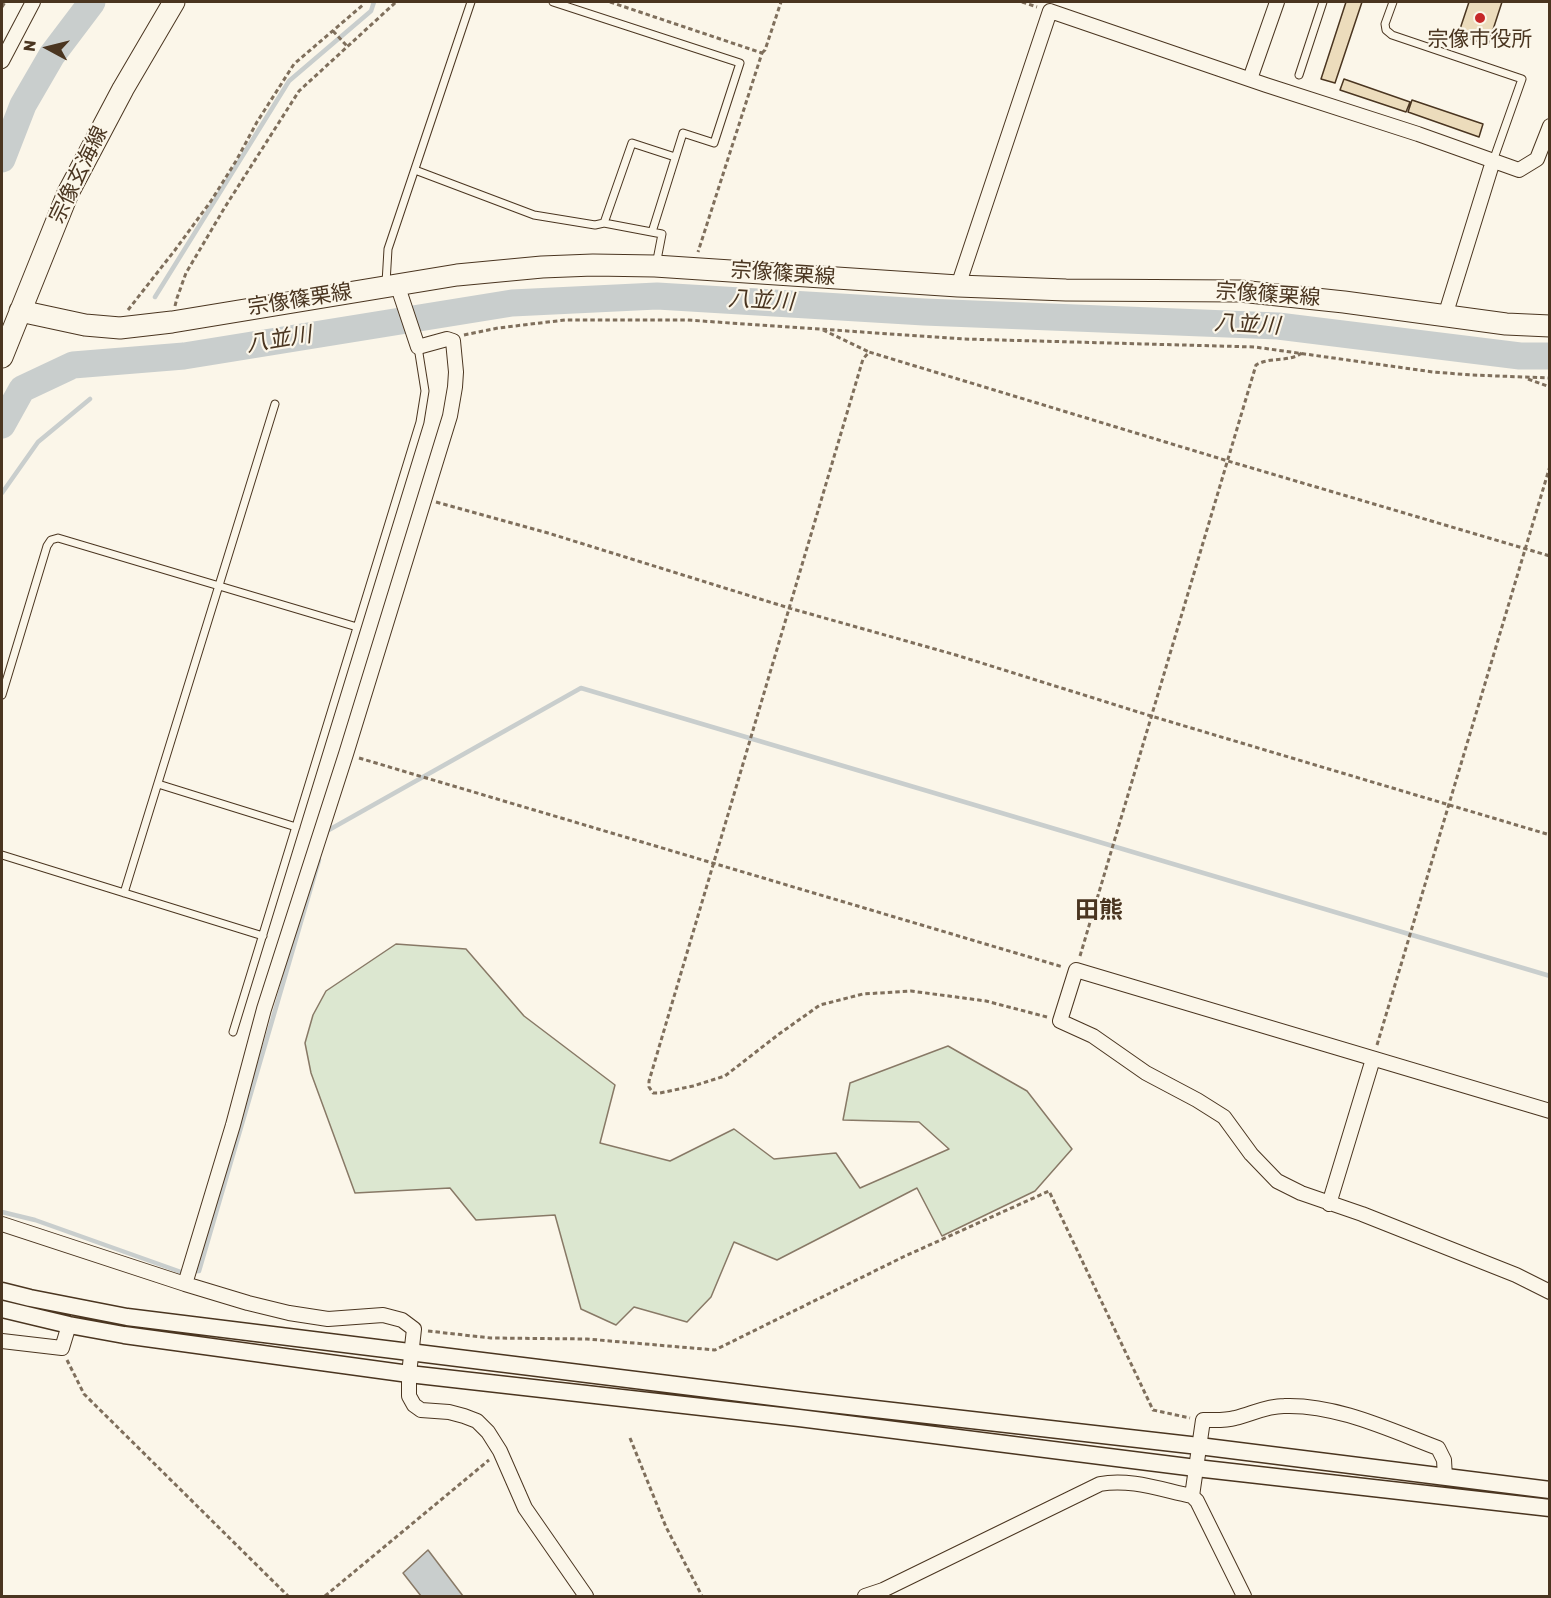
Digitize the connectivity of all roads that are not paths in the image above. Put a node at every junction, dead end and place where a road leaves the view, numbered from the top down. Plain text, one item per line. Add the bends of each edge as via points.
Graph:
1 (33, 2) edge
2 (174, 2) edge
3 (471, 2) edge
4 (553, 2) edge
5 (1277, 2) edge
6 (1323, 2) edge
7 (1393, 2) edge
8 (2, 61) edge
9 (1299, 75) dead end
10 (1250, 79) junction
11 (1550, 126) edge
12 (675, 157) junction
13 (1493, 161) junction
14 (415, 170) junction
15 (604, 223) junction
16 (652, 232) junction
17 (655, 266) junction
18 (958, 286) junction
19 (394, 288) junction
20 (20, 312) junction
21 (1444, 316) junction
22 (1550, 326) edge
23 (416, 342) junction
24 (2, 357) edge
25 (275, 404) dead end
26 (219, 585) junction
27 (357, 627) junction
28 (2, 694) edge
29 (158, 784) junction
30 (296, 827) junction
31 (2, 855) edge
32 (124, 893) junction
33 (263, 936) junction
34 (233, 1032) dead end
35 (1373, 1059) junction
36 (1550, 1111) edge
37 (1329, 1204) junction
38 (2, 1224) edge
39 (186, 1284) junction
40 (2, 1291) edge
41 (1550, 1292) edge
42 (2, 1309) edge
43 (69, 1325) junction
44 (2, 1341) edge
45 (412, 1351) junction
46 (409, 1374) junction
47 (1199, 1446) junction
48 (1196, 1468) junction
49 (1445, 1477) junction
50 (1550, 1490) edge
51 (1192, 1496) junction
52 (1550, 1508) edge
53 (586, 1596) edge
54 (866, 1596) edge
55 (1244, 1596) edge

1 - 8 street
2 - 20 main road, 宗像玄海線 via 68,193
3 - 14 lane
4 - 12 lane via 740,63 714,143 683,133
5 - 10 street
6 - 9 lane
7 - 13 lane via 1385,24 1392,35 1522,79
10 - 13 street
10 - 18 street via 1050,11
11 - 13 street via 1537,159 1519,170
12 - 15 lane via 632,143
12 - 16 lane
13 - 21 street
14 - 15 lane via 534,215 595,225
14 - 19 lane via 388,249
15 - 16 lane
16 - 17 lane via 662,234
17 - 18 main road, 宗像篠栗線
17 - 19 main road, 宗像篠栗線 via 542,267 457,275
18 - 21 main road, 宗像篠栗線 via 1240,291
19 - 20 main road, 宗像篠栗線 via 120,328
19 - 23 street
20 - 24 main road, 宗像玄海線
21 - 22 main road, 宗像篠栗線
23 - 27 lane via 425,392 420,422
23 - 39 street via 453,341 456,372 450,416 264,1009
25 - 26 lane
26 - 27 lane
26 - 28 lane via 64,539 51,540
26 - 29 lane
27 - 30 lane
29 - 30 lane
29 - 32 lane
30 - 33 lane
31 - 32 lane
32 - 33 lane
33 - 34 lane
35 - 36 street
35 - 37 street
35 - 37 street via 1076,970 1060,1021 1093,1036 1146,1073 1224,1117 1277,1181
37 - 41 street via 1516,1275
38 - 39 street
39 - 45 street via 289,1313 328,1319 383,1315 402,1320 414,1329
40 - 45 street via 127,1317
42 - 43 street
43 - 44 street via 62,1348
43 - 46 street
45 - 46 street
45 - 47 street
46 - 48 street
46 - 53 street via 409,1396 414,1405 421,1410 448,1412 477,1421 488,1432 525,1508
47 - 48 street
47 - 49 street
47 - 49 street via 1203,1420 1233,1419 1263,1408 1304,1407 1346,1415 1438,1448 1444,1460
48 - 51 street
48 - 52 street
49 - 50 street
51 - 54 street via 1135,1484 1100,1484
51 - 55 street

